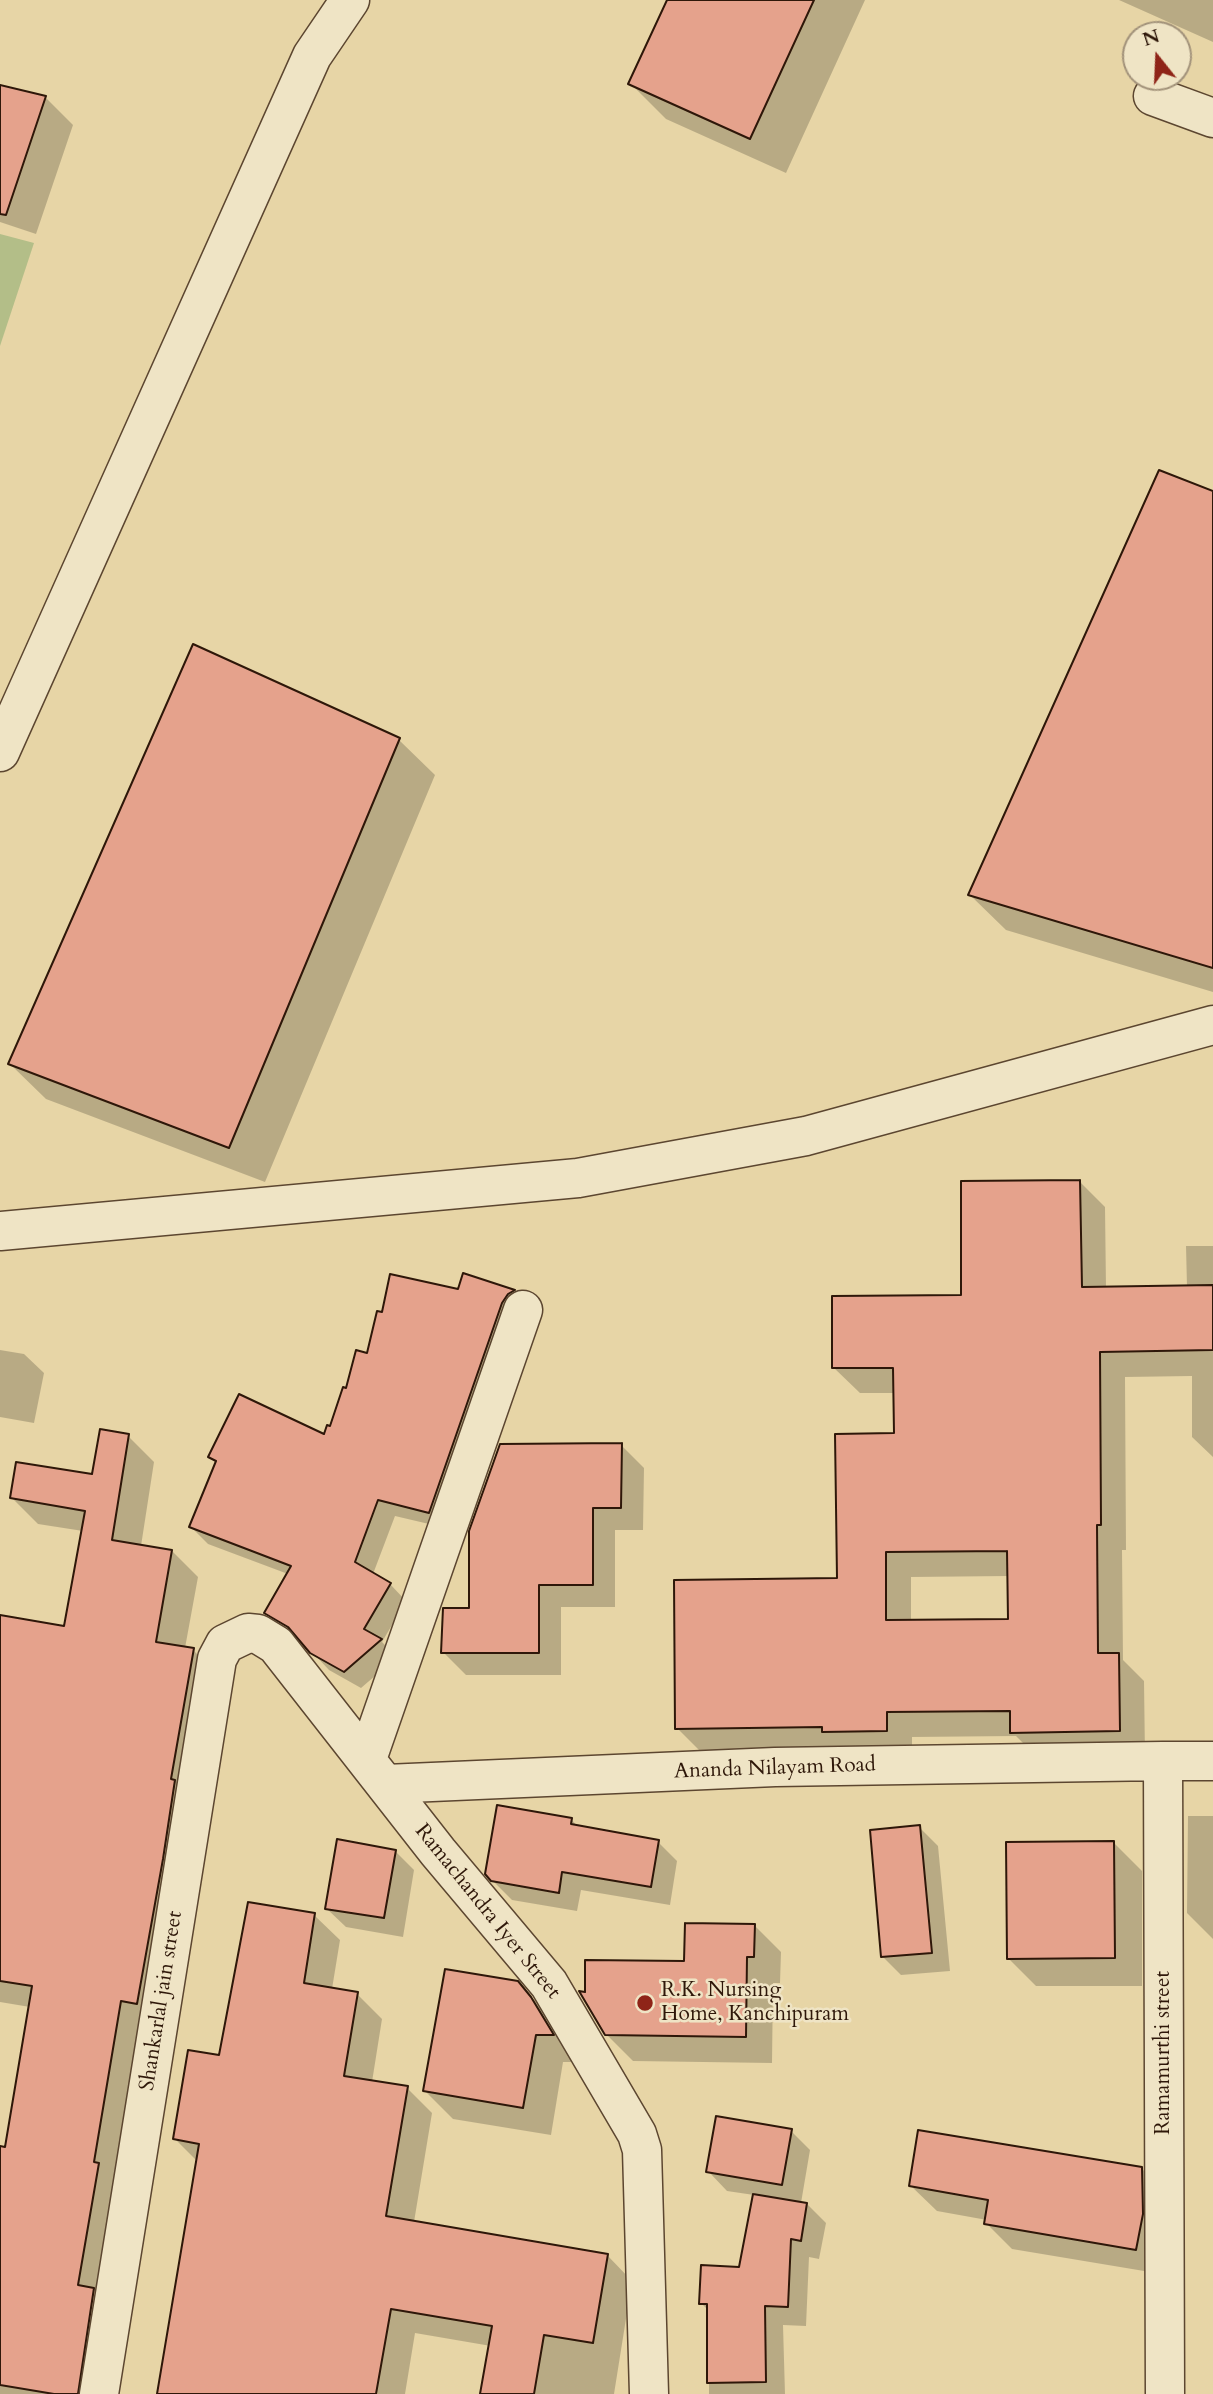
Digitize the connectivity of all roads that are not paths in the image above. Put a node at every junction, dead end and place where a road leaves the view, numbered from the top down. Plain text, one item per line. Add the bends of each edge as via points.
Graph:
1 (350, 0) edge
2 (1153, 96) dead end
3 (1213, 118) edge
4 (0, 752) edge
5 (1213, 1025) edge
6 (0, 1231) edge
7 (523, 1310) dead end
8 (258, 1634) joint
9 (1163, 1761) junction
10 (1213, 1761) edge
11 (376, 1772) junction
12 (99, 2394) edge
13 (649, 2394) edge
14 (1165, 2394) edge

1 - 4 street via 312,56
2 - 3 street
5 - 6 street via 806,1136 578,1178
7 - 11 street
8 - 11 street, Ramachandra Iyer Street via 276,1645
8 - 12 street, Shankarlal jain street via 248,1633 225,1644 217,1659
9 - 10 street
9 - 11 street, Ananda Nilayam Road
9 - 14 street, Ramamurthi street
11 - 13 street, Ramachandra Iyer Street via 549,1984 637,2134 642,2150

